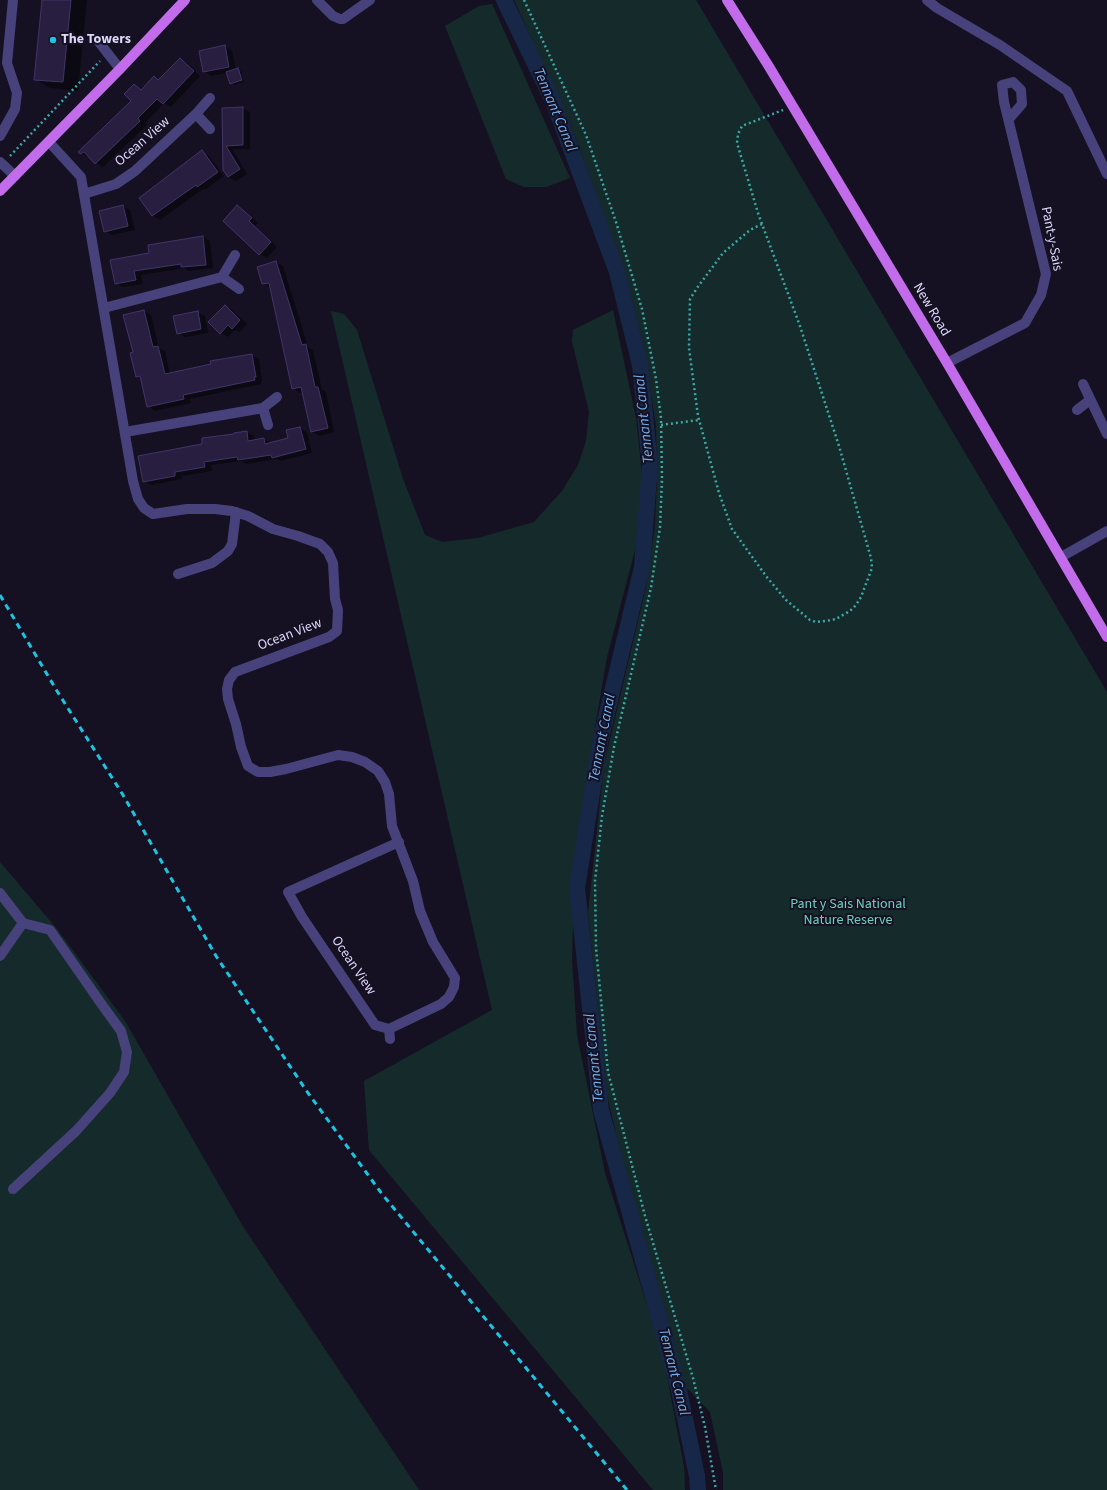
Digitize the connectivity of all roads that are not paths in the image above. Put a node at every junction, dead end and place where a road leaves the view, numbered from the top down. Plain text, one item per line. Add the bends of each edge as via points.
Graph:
1 (14, 0) edge
2 (185, 0) edge
3 (317, 0) edge
4 (370, 0) edge
5 (727, 0) edge
6 (928, 0) edge
7 (98, 41) dead end
8 (120, 69) junction
9 (210, 98) dead end
10 (196, 114) junction
11 (1008, 119) dead end
12 (210, 130) dead end
13 (0, 136) edge
14 (49, 142) junction
15 (1, 163) edge
16 (1107, 174) edge
17 (15, 176) junction
18 (0, 191) edge
19 (84, 194) junction
20 (235, 255) dead end
21 (222, 277) junction
22 (239, 289) dead end
23 (104, 308) junction
24 (947, 363) junction
25 (1084, 384) dead end
26 (277, 397) dead end
27 (1090, 400) junction
28 (263, 408) junction
29 (1077, 410) dead end
30 (268, 425) dead end
31 (125, 432) junction
32 (1107, 434) edge
33 (236, 512) junction
34 (1107, 531) edge
35 (1062, 557) junction
36 (178, 574) dead end
37 (1107, 637) edge
38 (398, 842) junction
39 (0, 893) edge
40 (23, 923) junction
41 (0, 956) edge
42 (13, 1189) dead end

1 - 13 street via 7,63 17,93 15,109
2 - 8 main road
3 - 4 street via 333,16 340,19
5 - 24 main road, New Road
6 - 16 street via 1067,91
7 - 8 street
8 - 14 main road
9 - 10 street, Ocean View
10 - 12 street
10 - 19 street, Ocean View via 135,171 116,184
11 - 24 street, Pant-y-Sais via 1046,274 1043,288 1025,323
14 - 17 main road
14 - 19 street, Ocean View via 81,178
15 - 17 street
17 - 18 main road
19 - 23 street, Ocean View
20 - 21 street
21 - 22 street
21 - 23 street
23 - 31 street, Ocean View
24 - 35 main road, New Road
25 - 27 street
26 - 28 street
27 - 29 street
27 - 32 street
28 - 30 street
28 - 31 street
31 - 33 street, Ocean View via 138,499 152,514 187,509
33 - 36 street via 233,539 228,551 212,563
33 - 38 street, Ocean View via 273,529 320,544 328,552 333,563 334,599 338,610 337,631 329,637 235,672 229,680 228,699 248,766 258,772 270,772 338,755 366,762 378,771 385,782 389,794 392,826
34 - 35 street
35 - 37 main road, New Road
38 - 38 street, Ocean View via 420,911 433,942 455,978 449,997 441,1004 390,1034 376,1025 302,917 288,892
39 - 40 street
40 - 41 street
40 - 42 street via 50,930 121,1031 127,1052 124,1072 110,1093 76,1131

